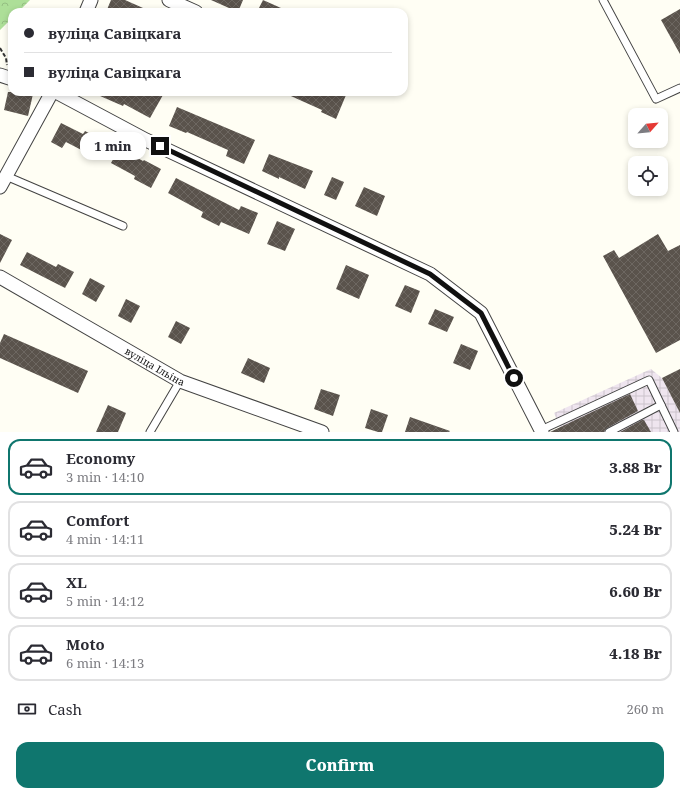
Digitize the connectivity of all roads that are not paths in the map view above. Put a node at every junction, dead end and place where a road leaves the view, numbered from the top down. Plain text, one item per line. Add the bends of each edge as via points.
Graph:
1 (169, 0) edge
2 (603, 0) edge
3 (187, 8) edge
4 (680, 88) edge
5 (50, 96) edge
6 (64, 96) edge
7 (3, 181) edge
8 (123, 226) dead end
9 (0, 277) edge
10 (180, 381) junction
11 (661, 405) junction
12 (541, 431) edge
13 (150, 432) edge
14 (322, 432) edge
15 (609, 432) edge
16 (674, 432) edge

1 - 3 street
2 - 4 lane via 656,99
5 - 7 street
6 - 12 street via 146,140 430,274 481,313
7 - 8 lane
9 - 10 street, вуліца Ільіна
10 - 13 lane
10 - 14 street, вуліца Ільіна
11 - 12 lane via 649,380
11 - 15 lane
11 - 16 lane

